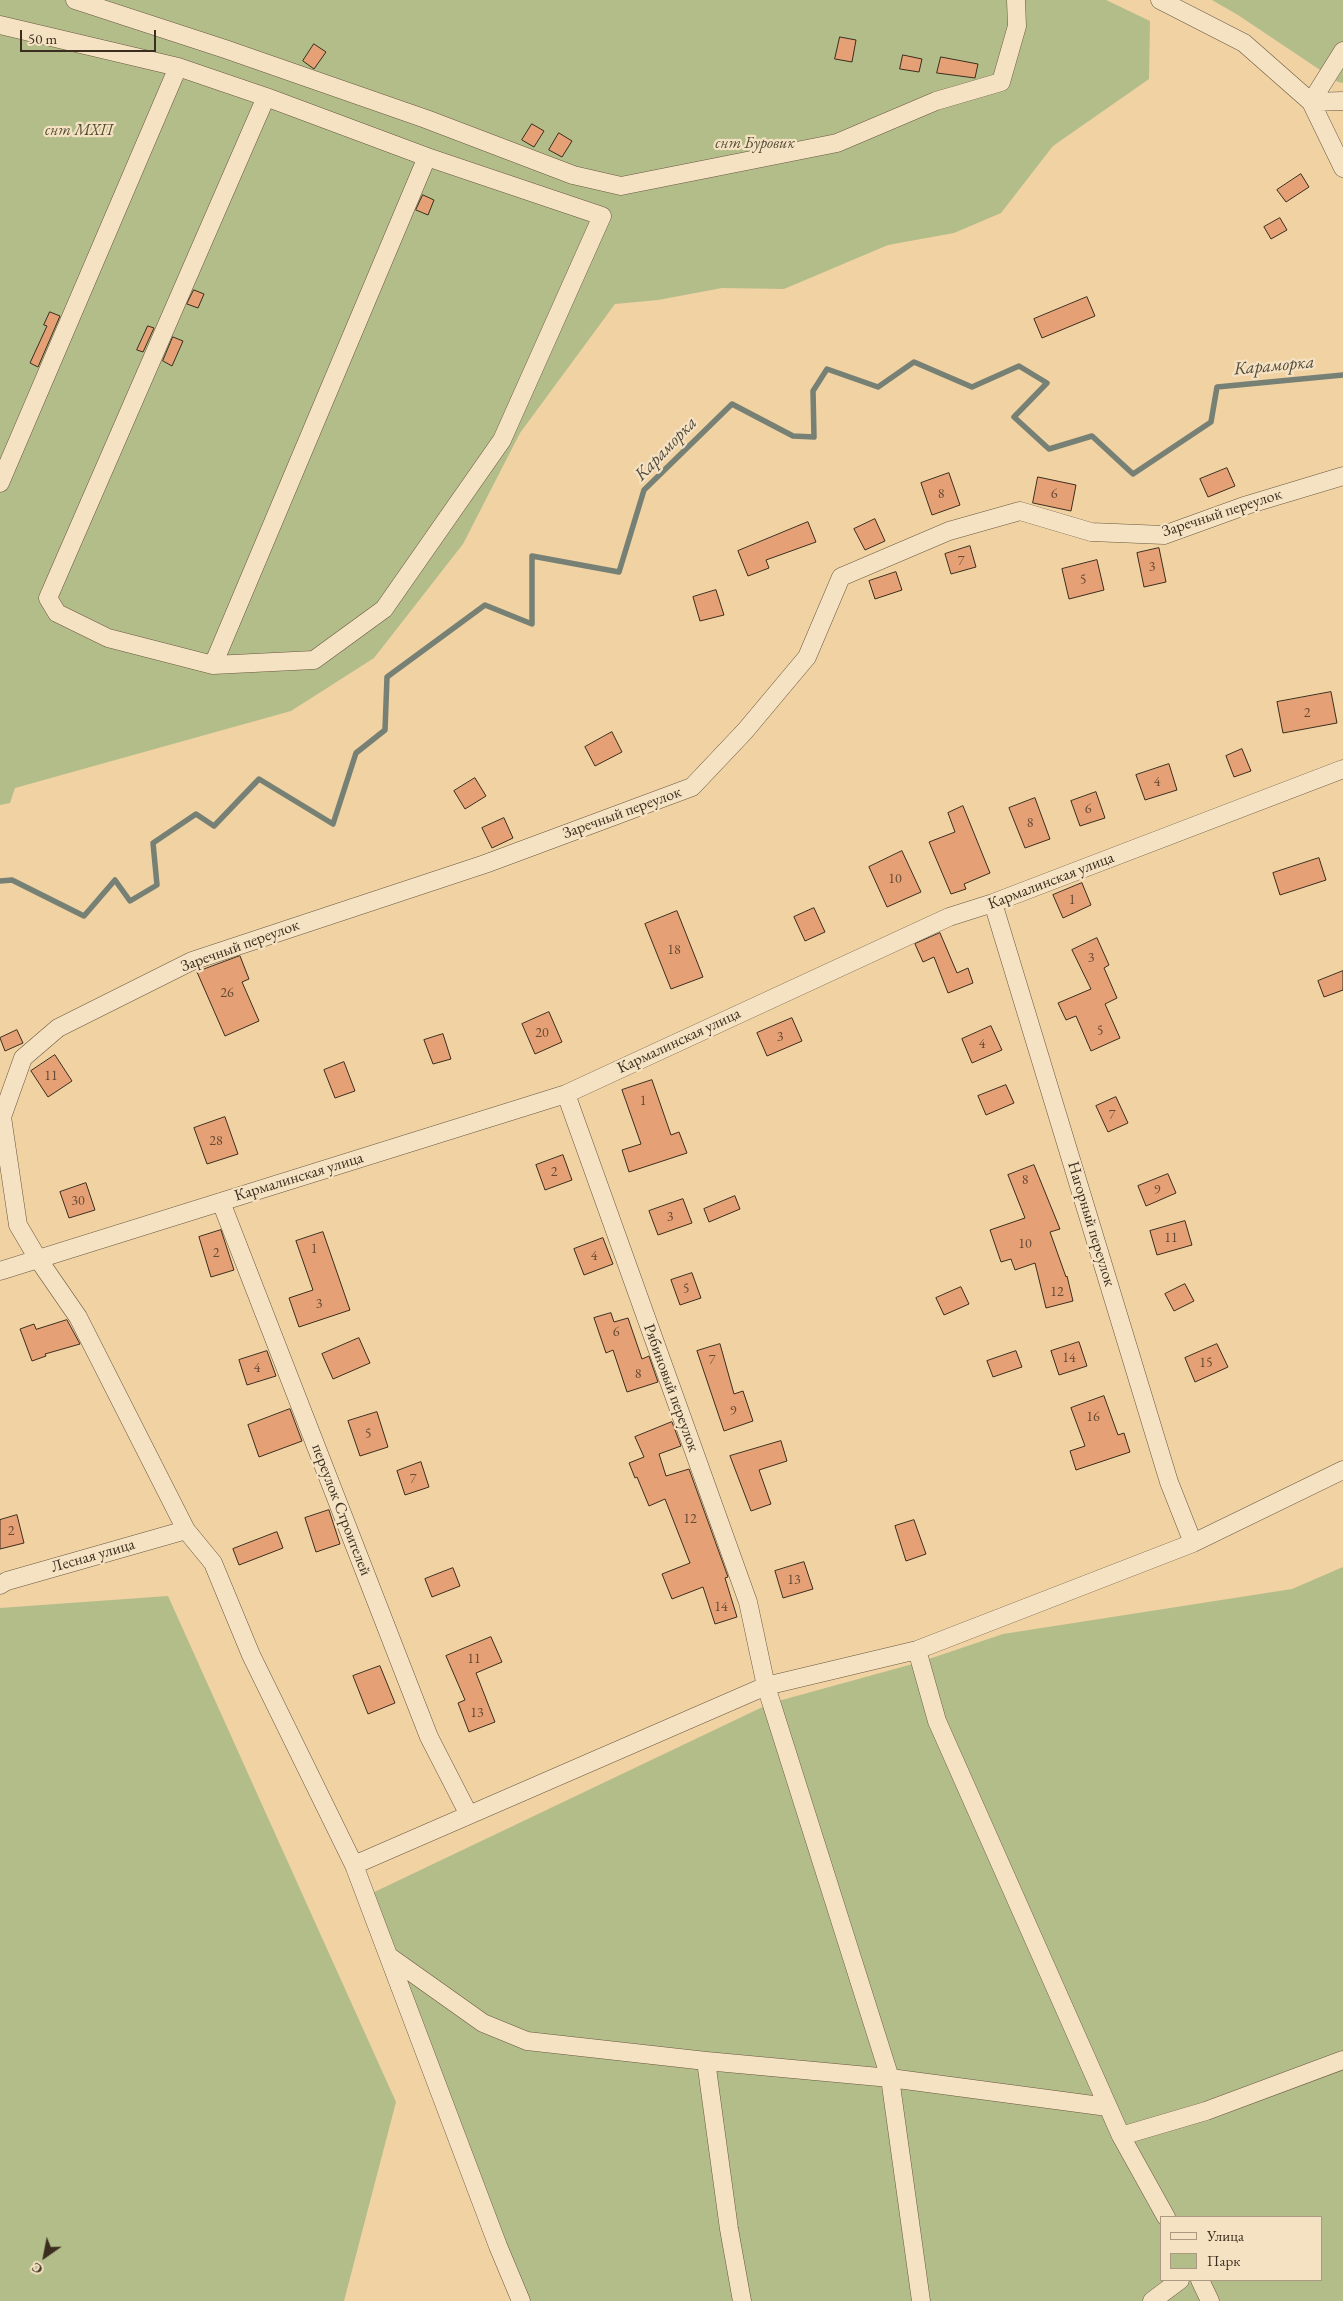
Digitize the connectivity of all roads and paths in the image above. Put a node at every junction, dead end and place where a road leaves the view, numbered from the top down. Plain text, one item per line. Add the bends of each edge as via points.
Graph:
1 (74, 0) edge
2 (1015, 0) edge
3 (1160, 0) edge
4 (0, 25) edge
5 (1343, 50) edge
6 (178, 67) junction
7 (266, 97) junction
8 (1343, 101) edge
9 (1311, 102) junction
10 (427, 157) junction
11 (1343, 168) edge
12 (1343, 476) edge
13 (0, 483) edge
14 (213, 665) junction
15 (1343, 768) edge
16 (993, 903) junction
17 (566, 1094) junction
18 (221, 1202) junction
19 (38, 1259) junction
20 (0, 1271) edge
21 (1343, 1470) edge
22 (186, 1530) junction
23 (1193, 1543) junction
24 (0, 1585) edge
25 (917, 1650) junction
26 (766, 1686) junction
27 (469, 1815) junction
28 (354, 1865) junction
29 (390, 1956) junction
30 (1343, 2060) edge
31 (706, 2061) junction
32 (890, 2078) junction
33 (1108, 2108) junction
34 (1121, 2136) junction
35 (1165, 2216) edge
36 (1179, 2281) edge
37 (1200, 2281) edge
38 (521, 2301) edge
39 (742, 2301) edge
40 (921, 2301) edge
41 (1152, 2301) edge
42 (1210, 2301) edge

1 - 2 street via 426,119 572,175 621,186 838,143 936,102 1001,82 1017,26
3 - 9 street via 1244,44
4 - 6 street
5 - 9 street
6 - 7 street
6 - 13 street
7 - 10 street
7 - 14 street via 48,598 57,613 108,638
8 - 9 street
9 - 11 street
10 - 14 street
10 - 14 street via 602,216 502,440 384,609 314,660
12 - 19 street, Заречный переулок via 1247,504 1164,535 1091,532 1020,511 949,531 859,569 842,577 807,658 692,787 485,864 192,961 58,1028 24,1058 2,1117 18,1225
15 - 16 street, Кармалинская улица
16 - 17 street, Кармалинская улица via 949,917
16 - 23 street, Нагорный переулок via 1170,1482
17 - 18 street, Кармалинская улица
17 - 26 street, Рябиновый переулок via 748,1602
18 - 19 street, Кармалинская улица
18 - 27 street, переулок Строителей via 429,1737
19 - 20 street, Кармалинская улица
19 - 22 street, Заречный переулок via 78,1317
21 - 23 street
22 - 24 street, Лесная улица
22 - 28 street, Заречный переулок via 213,1563 251,1655
23 - 25 street
25 - 26 street
25 - 33 street via 937,1721
26 - 27 street
26 - 32 street, Рябиновый переулок
27 - 28 street
28 - 29 street, Заречный переулок
29 - 31 street via 483,2023 527,2041
29 - 38 street, Заречный переулок
30 - 34 street via 1206,2111
31 - 32 street
31 - 39 street
32 - 33 street
32 - 40 street, Рябиновый переулок
33 - 34 street
34 - 35 street
36 - 41 street
37 - 42 street

